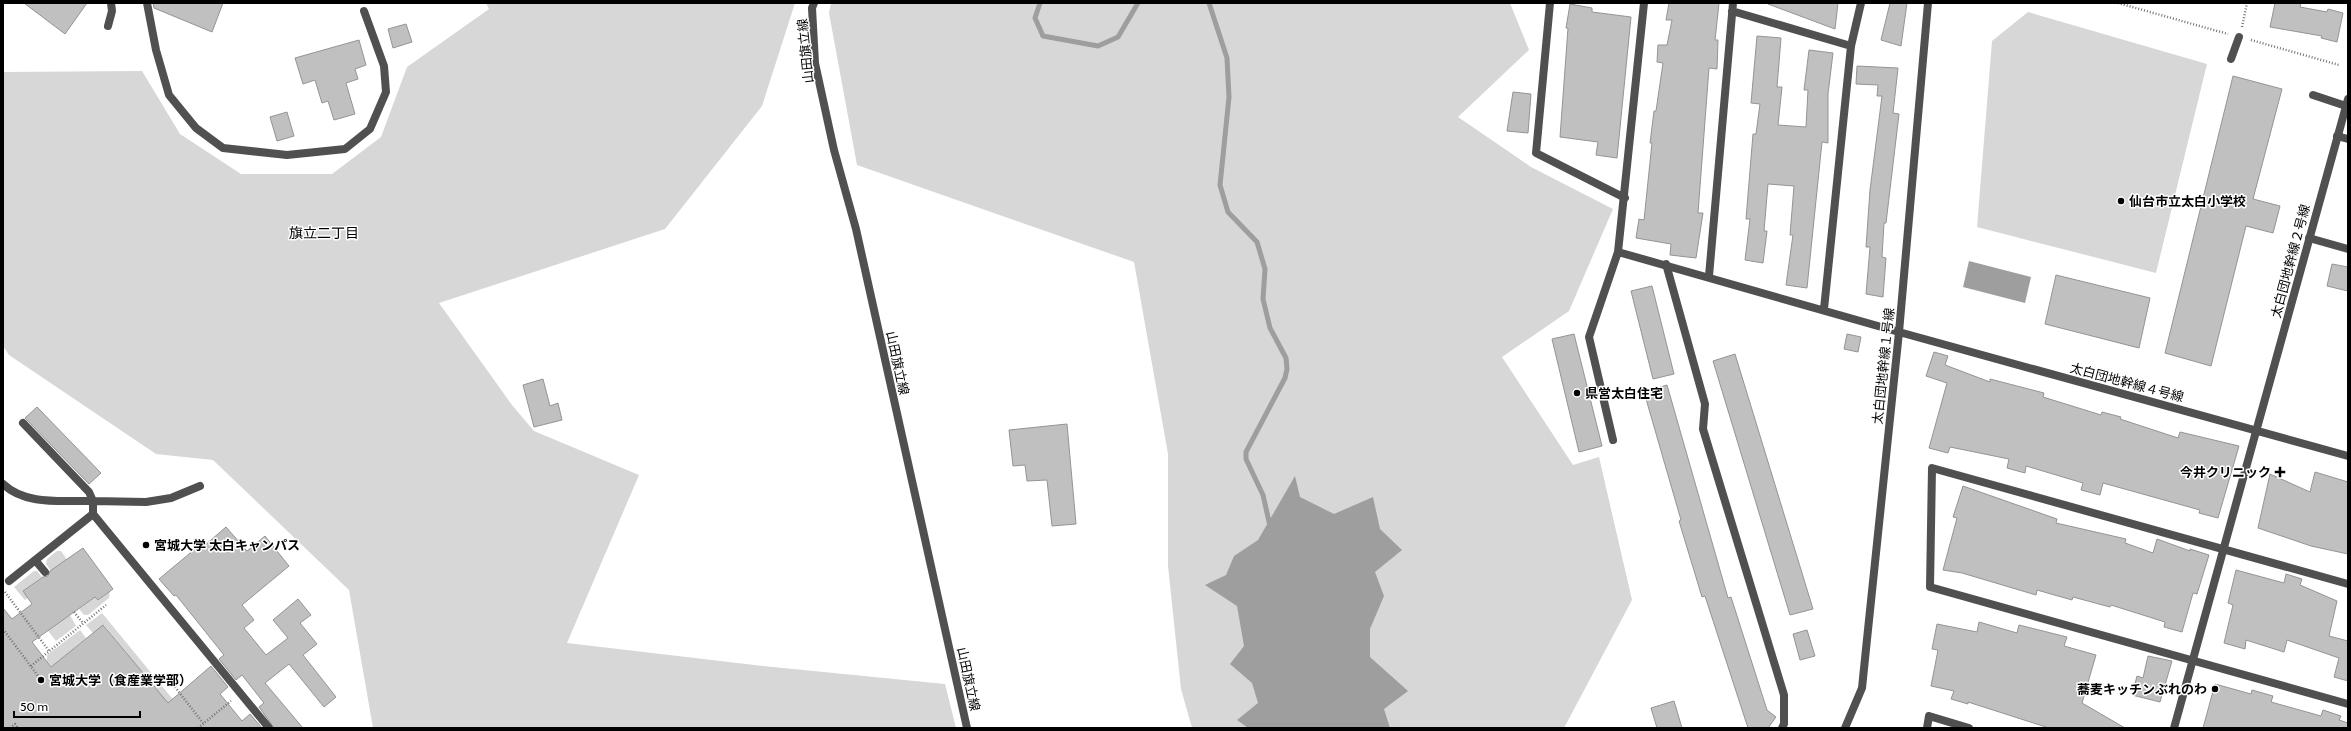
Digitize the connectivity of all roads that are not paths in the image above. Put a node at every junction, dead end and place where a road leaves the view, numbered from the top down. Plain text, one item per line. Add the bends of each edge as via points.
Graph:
1 (110, 3) edge
2 (147, 3) edge
3 (814, 3) edge
4 (1550, 3) edge
5 (1644, 3) edge
6 (1861, 3) edge
7 (1928, 3) edge
8 (1733, 7) edge
9 (364, 12) dead end
10 (108, 26) dead end
11 (2239, 37) road end
12 (1851, 46) junction
13 (2231, 59) dead end
14 (2313, 95) dead end
15 (2347, 102) edge
16 (2336, 136) junction
17 (2348, 139) edge
18 (1625, 198) junction
19 (2309, 238) junction
20 (2348, 249) edge
21 (1618, 252) junction
22 (1666, 264) junction
23 (1709, 276) junction
24 (1824, 309) junction
25 (1899, 332) junction
26 (23, 423) dead end
27 (2256, 430) junction
28 (1613, 440) dead end
29 (2348, 456) edge
30 (3, 484) edge
31 (200, 486) dead end
32 (93, 501) junction
33 (93, 514) junction
34 (2223, 549) junction
35 (35, 560) junction
36 (45, 572) dead end
37 (9, 581) dead end
38 (2348, 584) edge
39 (2192, 661) junction
40 (2348, 704) edge
41 (269, 728) edge
42 (967, 728) edge
43 (1782, 728) edge
44 (1845, 728) edge
45 (1927, 728) edge
46 (1968, 728) edge
47 (2174, 728) edge

1 - 10 street via 112,11
2 - 9 street via 156,50 169,95 196,128 223,148 287,155 345,149 370,129 386,92 384,66
3 - 42 street, 山田旗立線 via 812,8 815,63 834,150 856,229
4 - 18 street via 1536,153
5 - 18 street
6 - 12 street
7 - 25 street, 太白団地幹線１号線
8 - 12 street
8 - 23 street
11 - 13 street
12 - 24 street
14 - 15 street
15 - 16 street, 太白団地幹線２号線
16 - 17 street
16 - 19 street, 太白団地幹線２号線
18 - 21 street
19 - 20 street
19 - 27 street, 太白団地幹線２号線
21 - 22 street, 太白団地幹線４号線
21 - 28 street via 1589,337
22 - 23 street, 太白団地幹線４号線
22 - 43 street via 1706,404 1703,429 1784,695
23 - 24 street, 太白団地幹線４号線
24 - 25 street, 太白団地幹線４号線
25 - 27 street, 太白団地幹線４号線
25 - 44 street, 太白団地幹線１号線 via 1862,688
26 - 32 street via 89,492
27 - 29 street, 太白団地幹線４号線
27 - 34 street, 太白団地幹線２号線
30 - 32 street via 24,498
31 - 32 street via 171,498 146,502
32 - 33 street
33 - 35 street
33 - 41 street
34 - 38 street
34 - 39 street, 太白団地幹線２号線
34 - 39 street via 1932,468 1930,587
35 - 36 street
35 - 37 street
39 - 40 street
39 - 47 street, 太白団地幹線２号線
45 - 46 street via 1929,716

